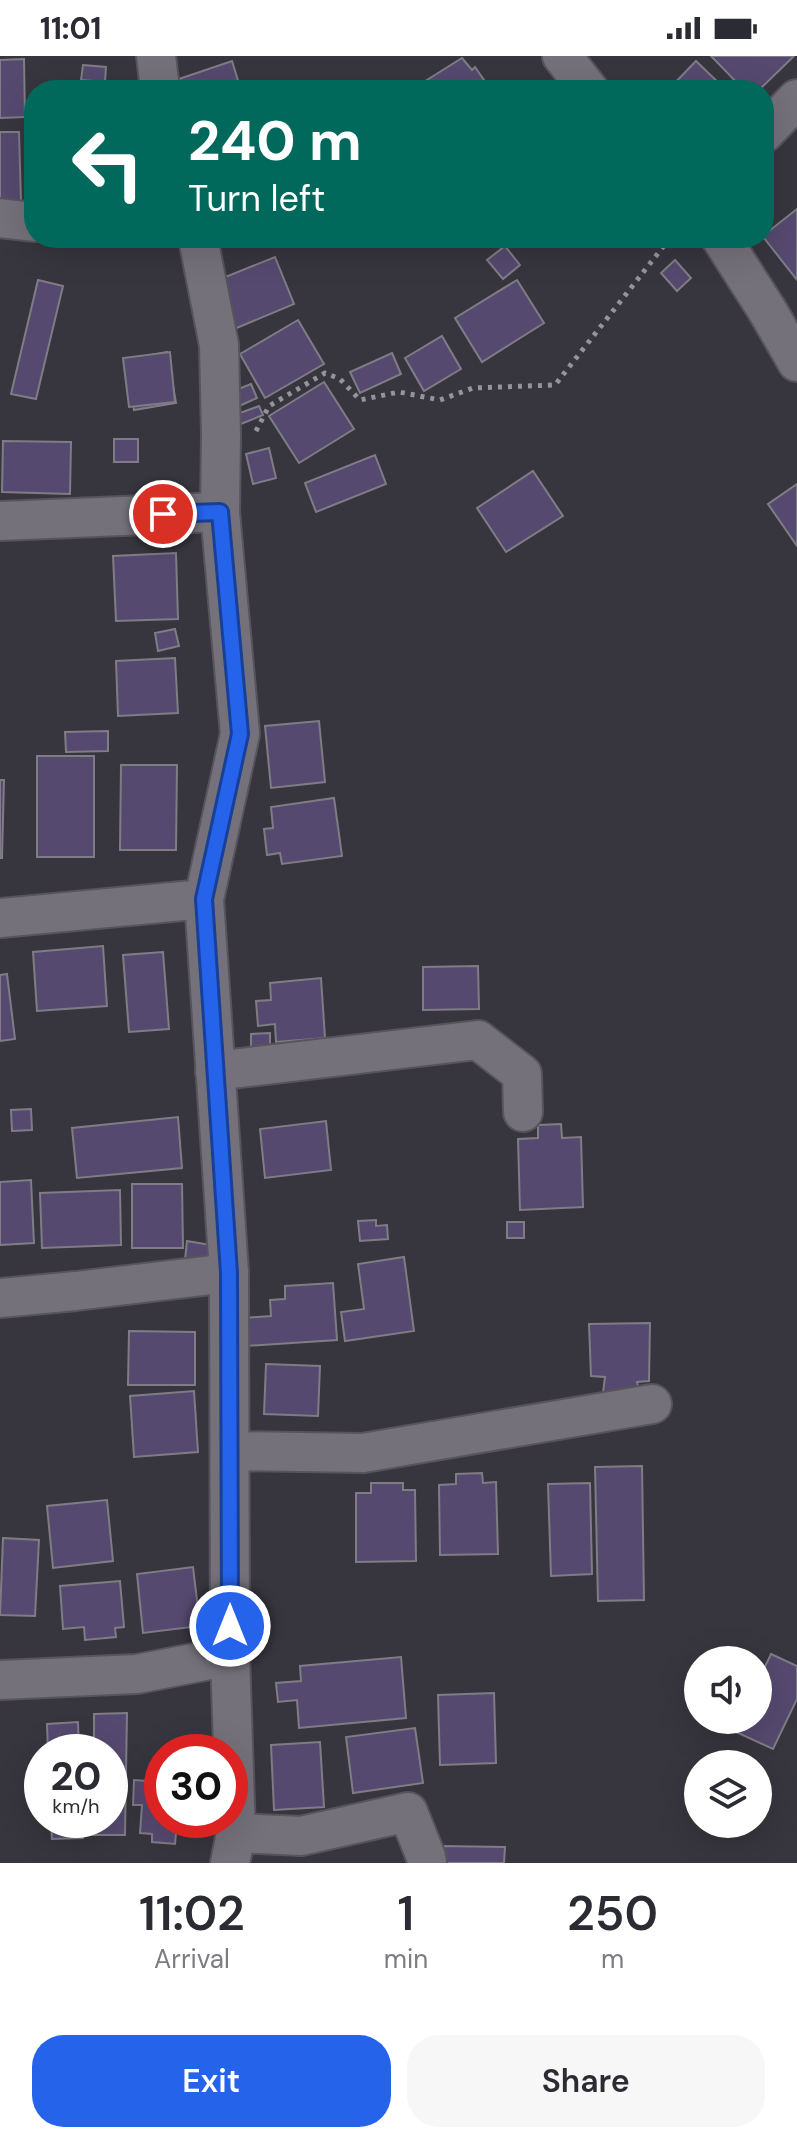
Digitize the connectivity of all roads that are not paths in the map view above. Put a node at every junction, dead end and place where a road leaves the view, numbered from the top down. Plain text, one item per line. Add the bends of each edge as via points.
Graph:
1 (156, 56) edge
2 (562, 56) edge
3 (159, 80) edge
4 (581, 80) edge
5 (797, 99) edge
6 (774, 123) edge
7 (0, 218) edge
8 (24, 221) edge
9 (200, 248) edge
10 (727, 248) edge
11 (797, 362) edge
12 (220, 512) junction
13 (0, 521) edge
14 (204, 899) junction
15 (0, 918) edge
16 (215, 1071) junction
17 (523, 1112) dead end
18 (229, 1273) junction
19 (0, 1298) edge
20 (652, 1404) dead end
21 (230, 1451) junction
22 (230, 1656) junction
23 (0, 1680) edge
24 (233, 1848) edge
25 (427, 1863) edge

1 - 3 street
2 - 4 street
5 - 6 street
7 - 8 street
9 - 12 street via 219,345
10 - 11 street
12 - 13 street
12 - 14 street via 240,734
14 - 15 street
14 - 16 street
16 - 17 street via 478,1040 522,1074
16 - 18 street
18 - 19 street
18 - 21 street
20 - 21 street via 363,1453
21 - 22 street
22 - 23 street via 137,1674
22 - 24 street
24 - 25 street via 408,1812

